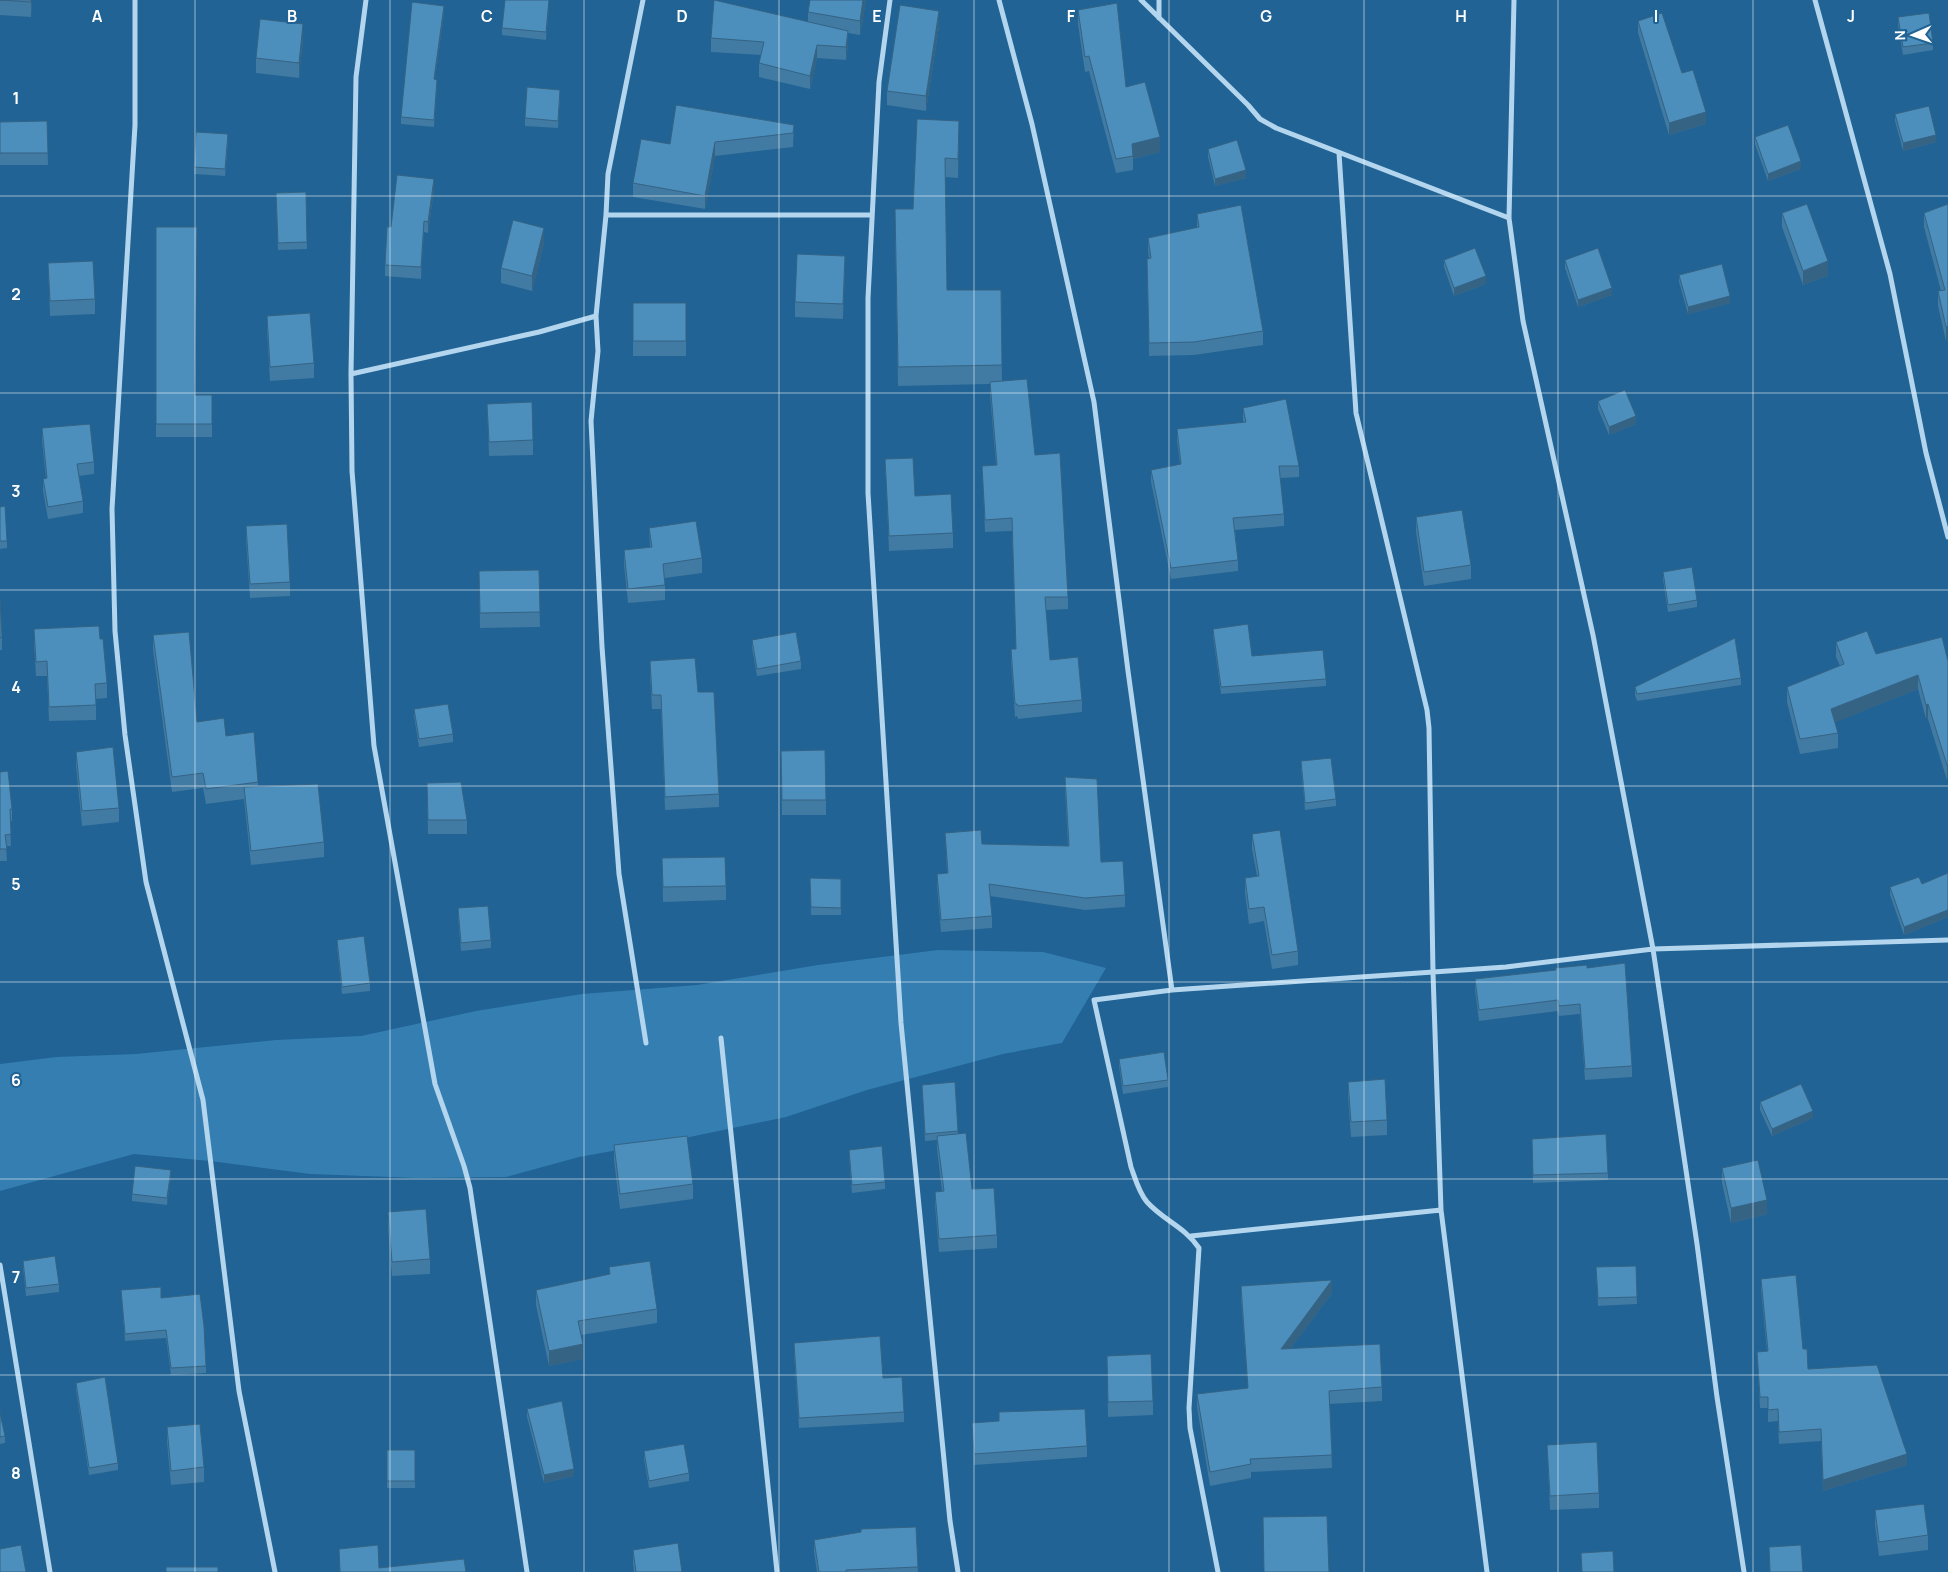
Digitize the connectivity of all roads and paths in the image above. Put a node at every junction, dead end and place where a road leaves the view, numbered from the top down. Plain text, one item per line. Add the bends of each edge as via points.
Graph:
1 (135, 0) edge
2 (366, 0) edge
3 (643, 0) edge
4 (890, 0) edge
5 (999, 0) edge
6 (1141, 0) edge
7 (1159, 0) edge
8 (1514, 0) edge
9 (1815, 0) edge
10 (1159, 18) junction
11 (1339, 153) junction
12 (606, 215) junction
13 (872, 215) junction
14 (1509, 218) junction
15 (596, 316) junction
16 (352, 374) junction
17 (1948, 537) edge
18 (1948, 940) edge
19 (1653, 949) junction
20 (1433, 973) junction
21 (1172, 990) junction
22 (721, 1038) dead end
23 (646, 1043) dead end
24 (1441, 1210) junction
25 (1191, 1236) junction
26 (0, 1265) edge
27 (50, 1572) edge
28 (275, 1572) edge
29 (527, 1572) edge
30 (777, 1572) edge
31 (958, 1572) edge
32 (1218, 1572) edge
33 (1487, 1572) edge
34 (1744, 1572) edge

1 - 28 street via 135,125 112,509 115,631 125,735 146,882 203,1100 242,1411
2 - 16 street via 356,77
3 - 12 street via 608,174
4 - 13 street via 879,82
5 - 21 street via 1032,124 1094,402
6 - 10 street
7 - 10 street
8 - 14 street
9 - 17 street via 1890,274 1926,453
10 - 11 street via 1260,119
11 - 14 street
11 - 20 street via 1356,413 1427,710
12 - 13 street
12 - 15 street
13 - 31 street via 868,298 868,493 897,964 950,1521
14 - 19 street via 1523,321 1593,635
15 - 16 street
15 - 23 street via 598,351 591,421 602,647 620,874
16 - 29 street via 352,471 374,746 435,1084 470,1188
18 - 19 street
19 - 20 street
19 - 34 street
20 - 21 street
20 - 24 street
21 - 25 street via 1094,1000 1131,1166 1139,1188 1146,1202
22 - 30 street
24 - 25 street
24 - 33 street
25 - 32 street via 1199,1248 1190,1428
26 - 27 street

